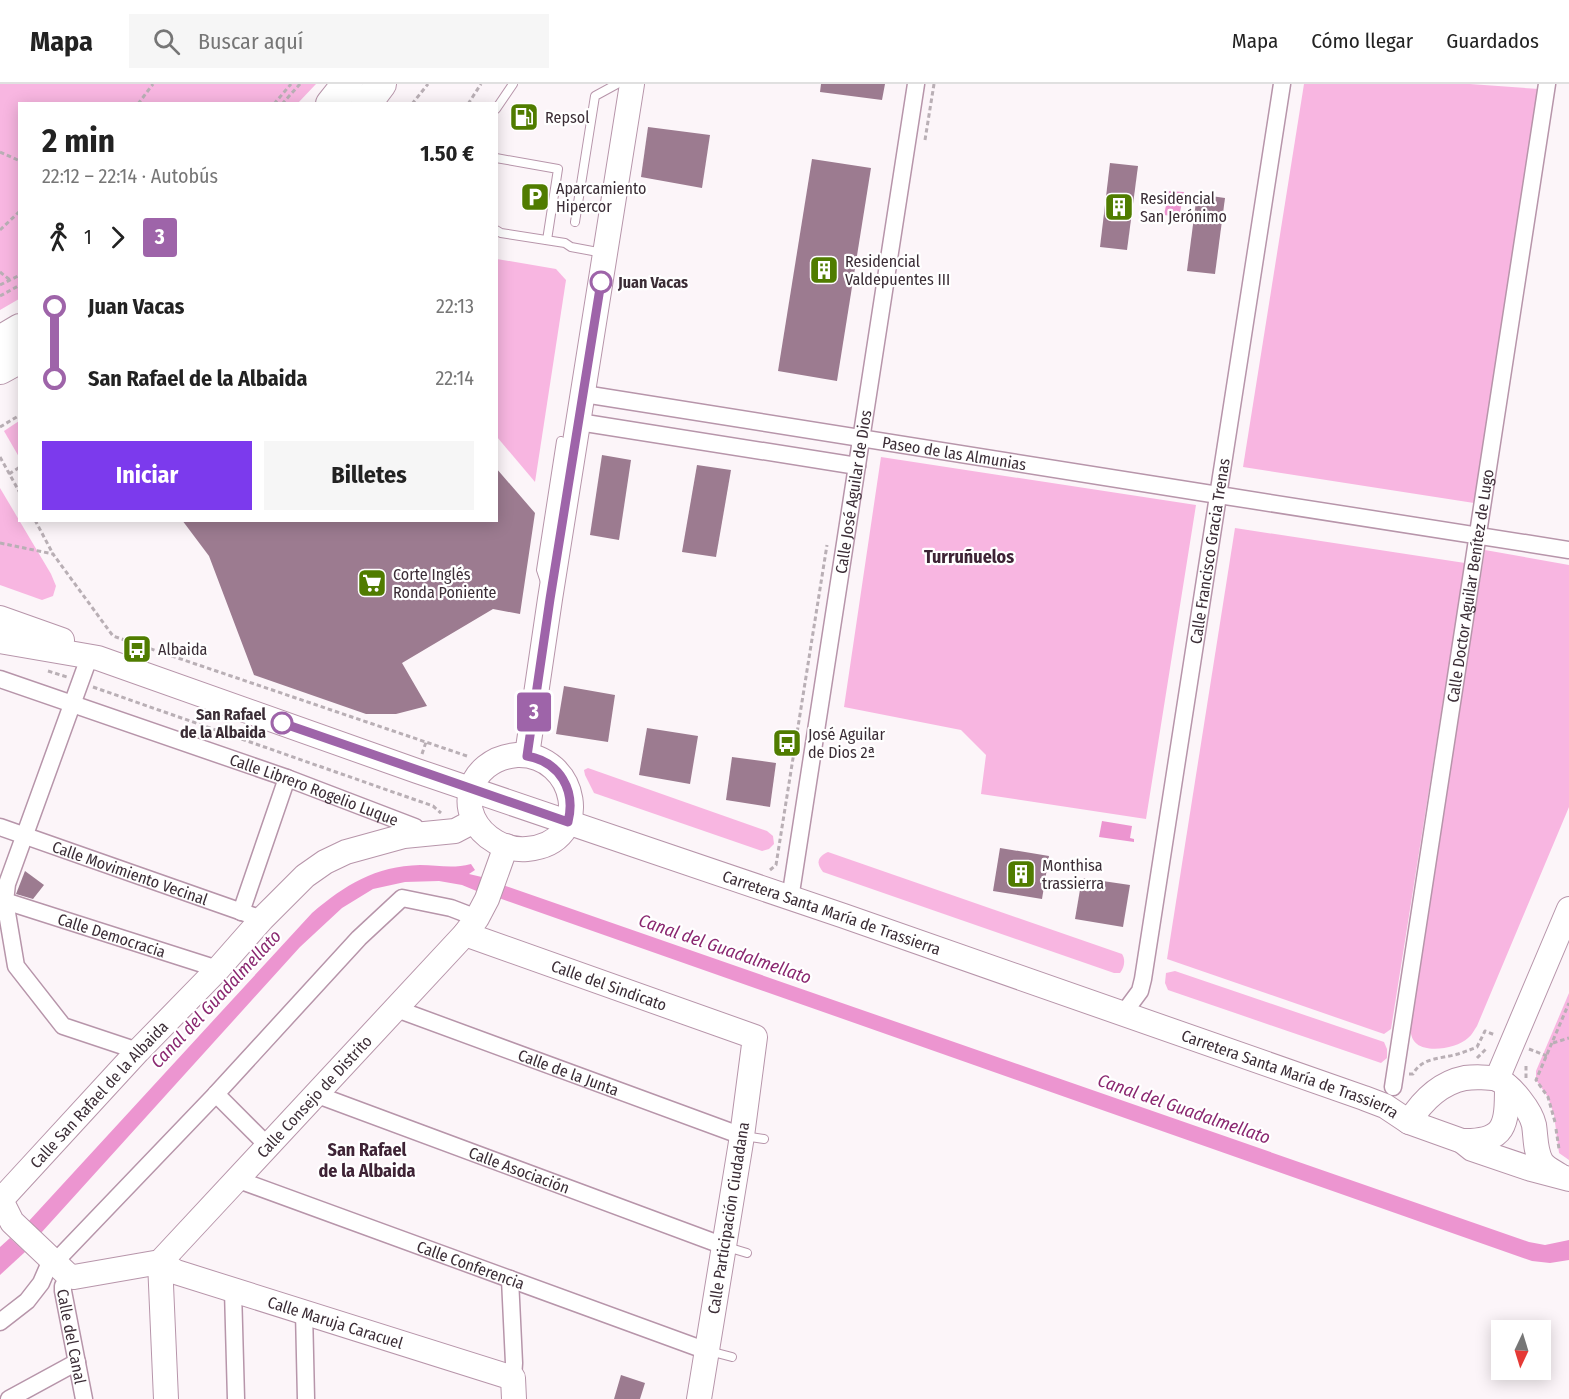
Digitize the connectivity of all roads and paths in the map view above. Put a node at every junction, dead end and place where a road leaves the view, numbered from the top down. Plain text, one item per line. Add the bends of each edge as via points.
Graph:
1 (153, 84) edge
2 (291, 84) edge
3 (300, 84) edge
4 (346, 84) edge
5 (381, 84) edge
6 (428, 84) edge
7 (482, 84) edge
8 (513, 84) edge
9 (617, 84) edge
10 (632, 84) edge
11 (916, 84) edge
12 (1282, 84) edge
13 (1547, 84) edge
14 (140, 102) edge
15 (275, 102) edge
16 (284, 102) edge
17 (332, 102) edge
18 (368, 102) edge
19 (414, 102) edge
20 (469, 102) edge
21 (498, 106) edge
22 (0, 152) edge
23 (498, 158) edge
24 (18, 160) edge
25 (18, 213) edge
26 (575, 222) dead end
27 (0, 230) edge
28 (498, 231) edge
29 (547, 240) junction
30 (606, 254) junction
31 (0, 272) edge
32 (18, 276) edge
33 (10, 280) junction
34 (0, 285) edge
35 (18, 286) edge
36 (0, 296) edge
37 (18, 332) edge
38 (5, 356) edge
39 (584, 394) junction
40 (18, 416) edge
41 (579, 422) junction
42 (0, 427) edge
43 (861, 438) junction
44 (561, 441) dead end
45 (0, 457) edge
46 (856, 466) junction
47 (18, 468) edge
48 (9, 474) junction
49 (18, 490) edge
50 (1219, 495) junction
51 (36, 522) edge
52 (1478, 534) junction
53 (0, 543) edge
54 (827, 543) dead end
55 (1569, 550) edge
56 (53, 554) junction
57 (550, 599) junction
58 (0, 618) edge
59 (0, 641) edge
60 (90, 656) junction
61 (40, 668) dead end
62 (0, 679) edge
63 (80, 682) junction
64 (72, 704) junction
65 (426, 742) junction
66 (476, 751) dead end
67 (422, 756) dead end
68 (527, 756) junction
69 (287, 778) junction
70 (471, 788) junction
71 (474, 821) junction
72 (568, 822) junction
73 (0, 827) edge
74 (446, 832) junction
75 (416, 835) junction
76 (25, 836) junction
77 (506, 846) junction
78 (7, 868) edge
79 (751, 885) junction
80 (789, 899) junction
81 (5, 901) junction
82 (1569, 909) edge
83 (251, 915) junction
84 (476, 917) junction
85 (218, 969) junction
86 (1569, 1003) edge
87 (394, 1008) junction
88 (1123, 1014) junction
89 (755, 1036) joint
90 (1569, 1038) edge
91 (1514, 1042) junction
92 (1552, 1043) junction
93 (138, 1051) junction
94 (1547, 1056) junction
95 (1394, 1081) joint
96 (1502, 1083) junction
97 (216, 1094) junction
98 (315, 1095) junction
99 (1409, 1122) junction
100 (753, 1138) junction
101 (1462, 1141) junction
102 (268, 1146) junction
103 (1563, 1170) edge
104 (236, 1179) junction
105 (1, 1199) edge
106 (724, 1246) junction
107 (747, 1253) dead end
108 (160, 1262) junction
109 (58, 1266) junction
110 (510, 1279) junction
111 (232, 1290) junction
112 (304, 1311) junction
113 (0, 1322) edge
114 (707, 1351) junction
115 (732, 1357) dead end
116 (77, 1362) junction
117 (513, 1388) edge
118 (9, 1399) edge
119 (84, 1399) edge
120 (166, 1399) edge
121 (236, 1399) edge
122 (306, 1399) edge
123 (699, 1399) edge

1 - 14 path
2 - 15 path
3 - 16 path
4 - 17 highway
5 - 18 highway
6 - 19 path
7 - 20 path
8 - 21 lane
9 - 26 lane via 595,96
10 - 30 street
11 - 43 street, Calle José Aguilar de Dios
12 - 50 street, Calle Francisco Gracia Trenas
13 - 52 street, Calle Doctor Aguilar Benítez de Lugo
22 - 24 path
23 - 29 lane via 558,169
25 - 27 path
28 - 29 lane
29 - 30 lane
30 - 39 street
31 - 33 path
32 - 33 path
33 - 34 path
35 - 36 path
37 - 38 highway
39 - 41 street
39 - 43 street, Paseo de las Almunias
40 - 42 path
41 - 46 street
41 - 57 street
43 - 46 street, Calle José Aguilar de Dios
43 - 50 street, Paseo de las Almunias
44 - 57 lane via 541,570
45 - 48 path
46 - 80 street, Calle José Aguilar de Dios
47 - 48 path
48 - 49 path
50 - 52 street, Paseo de las Almunias
50 - 88 street, Calle Francisco Gracia Trenas via 1143,979 1140,991
51 - 56 path
52 - 55 street, Paseo de las Almunias
52 - 95 street, Calle Doctor Aguilar Benítez de Lugo
53 - 56 path
54 - 79 path via 776,865 765,871 757,868
56 - 65 path via 113,636
57 - 68 street
58 - 60 street via 71,643
59 - 60 street
60 - 63 street
60 - 70 street, Carretera Santa María de Trassierra
61 - 63 path
62 - 64 street, Calle Librero Rogelio Luque
63 - 64 street
63 - 74 path via 433,806 442,816
64 - 69 street, Calle Librero Rogelio Luque
64 - 76 street
65 - 66 path via 467,756
65 - 67 path
68 - 70 street via 512,755 493,762 481,771
68 - 72 street via 548,764 564,781 571,803
69 - 75 street, Calle Librero Rogelio Luque via 415,827
69 - 83 street
70 - 71 street via 469,801
70 - 72 street, Carretera Santa María de Trassierra
71 - 74 street, Calle San Rafael de la Albaida
71 - 77 street via 489,838
72 - 77 street via 559,838 546,845 524,849
72 - 79 street, Carretera Santa María de Trassierra
73 - 76 street, Calle Movimiento Vecinal
74 - 75 street, Calle San Rafael de la Albaida
75 - 83 street, Calle San Rafael de la Albaida via 346,852 325,862
76 - 78 street
76 - 83 street, Calle Movimiento Vecinal
77 - 84 street, Calle Consejo de Distrito
78 - 81 street
79 - 80 street, Carretera Santa María de Trassierra
80 - 88 street, Carretera Santa María de Trassierra
81 - 85 street, Calle Democracia
81 - 93 street via 16,966 63,1026
82 - 91 street
83 - 85 street, Calle San Rafael de la Albaida
84 - 87 street, Calle Consejo de Distrito
84 - 89 street, Calle del Sindicato
84 - 97 street via 402,898 359,938
85 - 93 street, Calle San Rafael de la Albaida
86 - 92 path
87 - 98 street, Calle Consejo de Distrito
87 - 100 street, Calle de la Junta
88 - 99 street, Carretera Santa María de Trassierra via 1385,1106
89 - 100 street, Calle Participación Ciudadana
90 - 92 path
91 - 94 path
91 - 95 path via 1485,1031 1477,1047 1430,1059 1413,1074
91 - 96 street
92 - 94 path
93 - 105 street, Calle San Rafael de la Albaida
94 - 103 path via 1536,1080 1554,1115
96 - 99 street via 1473,1077 1454,1080 1433,1093
96 - 101 street via 1507,1104 1498,1133 1477,1141
96 - 103 street via 1532,1118 1540,1159 1545,1166
97 - 102 street
97 - 109 street
98 - 102 street, Calle Consejo de Distrito
98 - 106 street, Calle Asociación
99 - 101 street, Carretera Santa María de Trassierra
100 - 106 street, Calle Participación Ciudadana
101 - 103 street, Carretera Santa María de Trassierra via 1472,1149 1531,1169
102 - 104 street, Calle Consejo de Distrito
104 - 108 street, Calle Consejo de Distrito
104 - 110 street, Calle Conferencia
105 - 109 street, Calle San Rafael de la Albaida via 12,1222
106 - 107 lane
106 - 114 street, Calle Participación Ciudadana
108 - 109 street via 74,1277
108 - 111 street, Calle Maruja Caracuel via 176,1272
108 - 120 street
109 - 113 street via 27,1301
109 - 116 street, Calle del Canal via 65,1283 63,1291
110 - 114 street, Calle Conferencia
110 - 117 street
111 - 112 street, Calle Maruja Caracuel
111 - 121 street
112 - 117 street, Calle Maruja Caracuel
112 - 122 street
114 - 115 lane
114 - 123 street, Calle Participación Ciudadana
116 - 118 street
116 - 119 street, Calle del Canal

